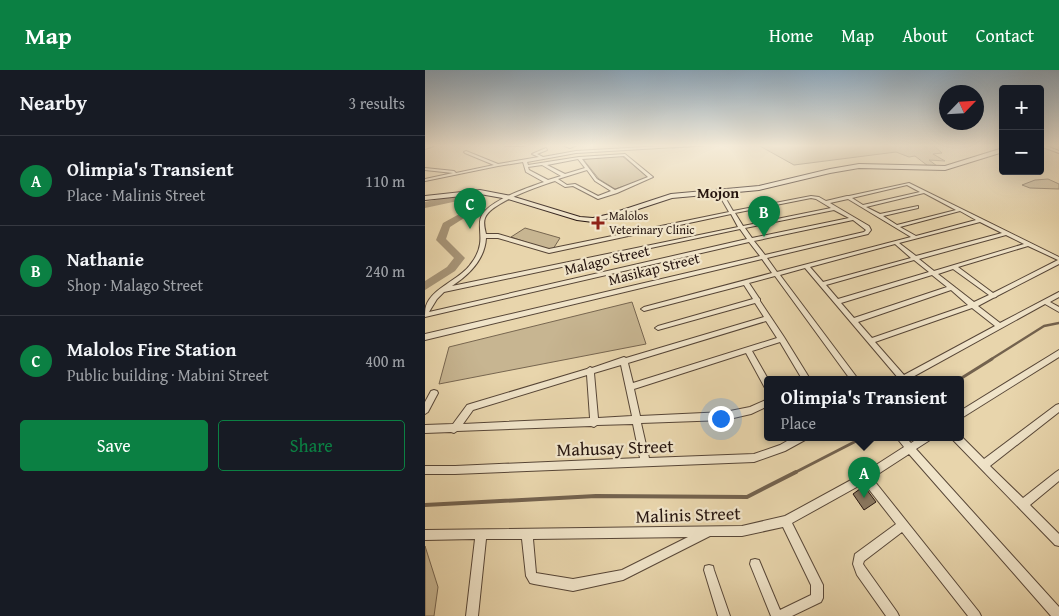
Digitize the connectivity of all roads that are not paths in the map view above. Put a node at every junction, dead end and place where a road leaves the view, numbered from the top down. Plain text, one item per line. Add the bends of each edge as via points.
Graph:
1 (438, 170) edge
2 (473, 170) edge
3 (529, 170) edge
4 (555, 170) edge
5 (582, 170) edge
6 (588, 170) edge
7 (643, 170) edge
8 (828, 170) edge
9 (461, 173) junction
10 (565, 176) junction
11 (555, 179) junction
12 (425, 180) edge
13 (548, 182) junction
14 (615, 192) junction
15 (720, 192) junction
16 (924, 192) junction
17 (509, 197) junction
18 (847, 197) junction
19 (425, 198) edge
20 (825, 203) junction
21 (863, 206) junction
22 (916, 207) dead end
23 (835, 208) junction
24 (960, 210) junction
25 (731, 213) junction
26 (879, 216) junction
27 (853, 219) junction
28 (981, 220) junction
29 (897, 226) junction
30 (741, 227) junction
31 (1006, 233) junction
32 (484, 236) junction
33 (916, 238) junction
34 (751, 240) junction
35 (896, 243) junction
36 (1029, 244) junction
37 (762, 256) junction
38 (916, 258) junction
39 (1059, 260) edge
40 (807, 266) junction
41 (954, 267) junction
42 (934, 273) junction
43 (777, 274) junction
44 (746, 283) junction
45 (822, 284) junction
46 (952, 288) junction
47 (440, 291) junction
48 (1059, 294) edge
49 (994, 296) junction
50 (757, 300) junction
51 (837, 302) junction
52 (1046, 302) junction
53 (974, 305) junction
54 (644, 309) dead end
55 (1059, 310) edge
56 (425, 314) edge
57 (768, 318) junction
58 (853, 321) junction
59 (999, 326) junction
60 (658, 328) dead end
61 (425, 337) edge
62 (782, 340) junction
63 (870, 341) junction
64 (748, 350) junction
65 (1059, 353) edge
66 (624, 360) junction
67 (590, 370) junction
68 (804, 376) edge
69 (852, 376) edge
70 (900, 376) edge
71 (908, 376) edge
72 (764, 379) edge
73 (629, 387) junction
74 (434, 393) dead end
75 (764, 404) edge
76 (1059, 407) edge
77 (425, 410) edge
78 (964, 412) edge
79 (637, 420) junction
80 (594, 423) junction
81 (425, 429) edge
82 (454, 429) junction
83 (795, 441) edge
84 (903, 441) edge
85 (921, 441) edge
86 (960, 441) edge
87 (909, 449) junction
88 (645, 461) junction
89 (984, 465) junction
90 (425, 470) edge
91 (1059, 475) edge
92 (865, 477) junction
93 (1023, 505) junction
94 (786, 521) junction
95 (903, 525) junction
96 (710, 532) junction
97 (527, 534) junction
98 (425, 535) edge
99 (481, 535) junction
100 (1059, 541) edge
101 (755, 564) dead end
102 (709, 570) dead end
103 (472, 616) edge
104 (724, 616) edge
105 (778, 616) edge
106 (893, 616) edge
107 (975, 616) edge
108 (1059, 616) edge

1 - 9 street
2 - 9 street
3 - 13 street
4 - 10 street
5 - 10 street
6 - 14 street via 596,180
7 - 14 street via 651,178
8 - 15 main road via 759,188
9 - 12 street
10 - 11 street
11 - 13 street
11 - 14 street via 566,186 574,185 596,198
13 - 17 street
15 - 17 main road via 671,196 593,220 579,219
15 - 25 street
16 - 18 street via 907,184
16 - 21 street
16 - 24 street
17 - 19 main road via 470,191
17 - 32 street via 482,216
18 - 20 street
18 - 21 street
20 - 23 street
20 - 25 street via 811,197
21 - 26 street
22 - 26 street
23 - 27 street
23 - 30 street
24 - 28 street
24 - 29 street
25 - 30 street
25 - 32 street via 549,251 498,236
26 - 29 street
27 - 34 street, Malago Street
27 - 37 street, Masikap Street via 869,230 867,233
28 - 31 street
28 - 33 street
29 - 33 street
30 - 34 street
30 - 47 street
31 - 36 street
31 - 38 street
32 - 47 street via 483,246 466,273
33 - 35 street
34 - 37 street
34 - 56 street, Malago Street
35 - 38 street
35 - 40 street
36 - 39 street
36 - 41 street
37 - 43 street
37 - 61 street, Masikap Street
38 - 42 street
38 - 45 street
39 - 49 street
40 - 43 street
40 - 45 street
41 - 42 street
41 - 49 street
42 - 46 street
42 - 51 street
43 - 44 street
43 - 69 street
44 - 50 street
44 - 54 street
45 - 51 street
46 - 53 street
46 - 58 street
47 - 56 street via 430,300
48 - 52 street
49 - 53 street
50 - 57 street
50 - 60 street
51 - 58 street
52 - 55 street
52 - 59 street
53 - 59 street
53 - 63 street
57 - 62 street
57 - 66 street
58 - 63 street
59 - 71 street
62 - 64 street
62 - 68 street
63 - 70 street
64 - 72 street
64 - 73 street
65 - 78 street
66 - 67 street
66 - 73 street
67 - 80 street
67 - 82 street via 470,407
73 - 79 street
74 - 77 street
75 - 79 street via 725,416
76 - 89 street
79 - 80 street
79 - 88 street
80 - 82 street
81 - 82 street
83 - 88 street, Mahusay Street via 754,458
84 - 87 street
85 - 87 street, Malinis Street
86 - 89 street
87 - 92 street, Malinis Street
87 - 108 street
88 - 90 street, Mahusay Street
89 - 93 street
91 - 93 street
92 - 94 street, Malinis Street
92 - 95 street
93 - 100 street
94 - 96 street, Malinis Street via 742,531
94 - 105 street via 818,591 817,598
95 - 106 street via 859,558 858,564
95 - 107 street
96 - 97 street, Malinis Street
96 - 97 street via 630,573 573,585 531,576
97 - 99 street, Malinis Street
98 - 99 street, Malinis Street
99 - 103 street
101 - 105 street
102 - 104 street

